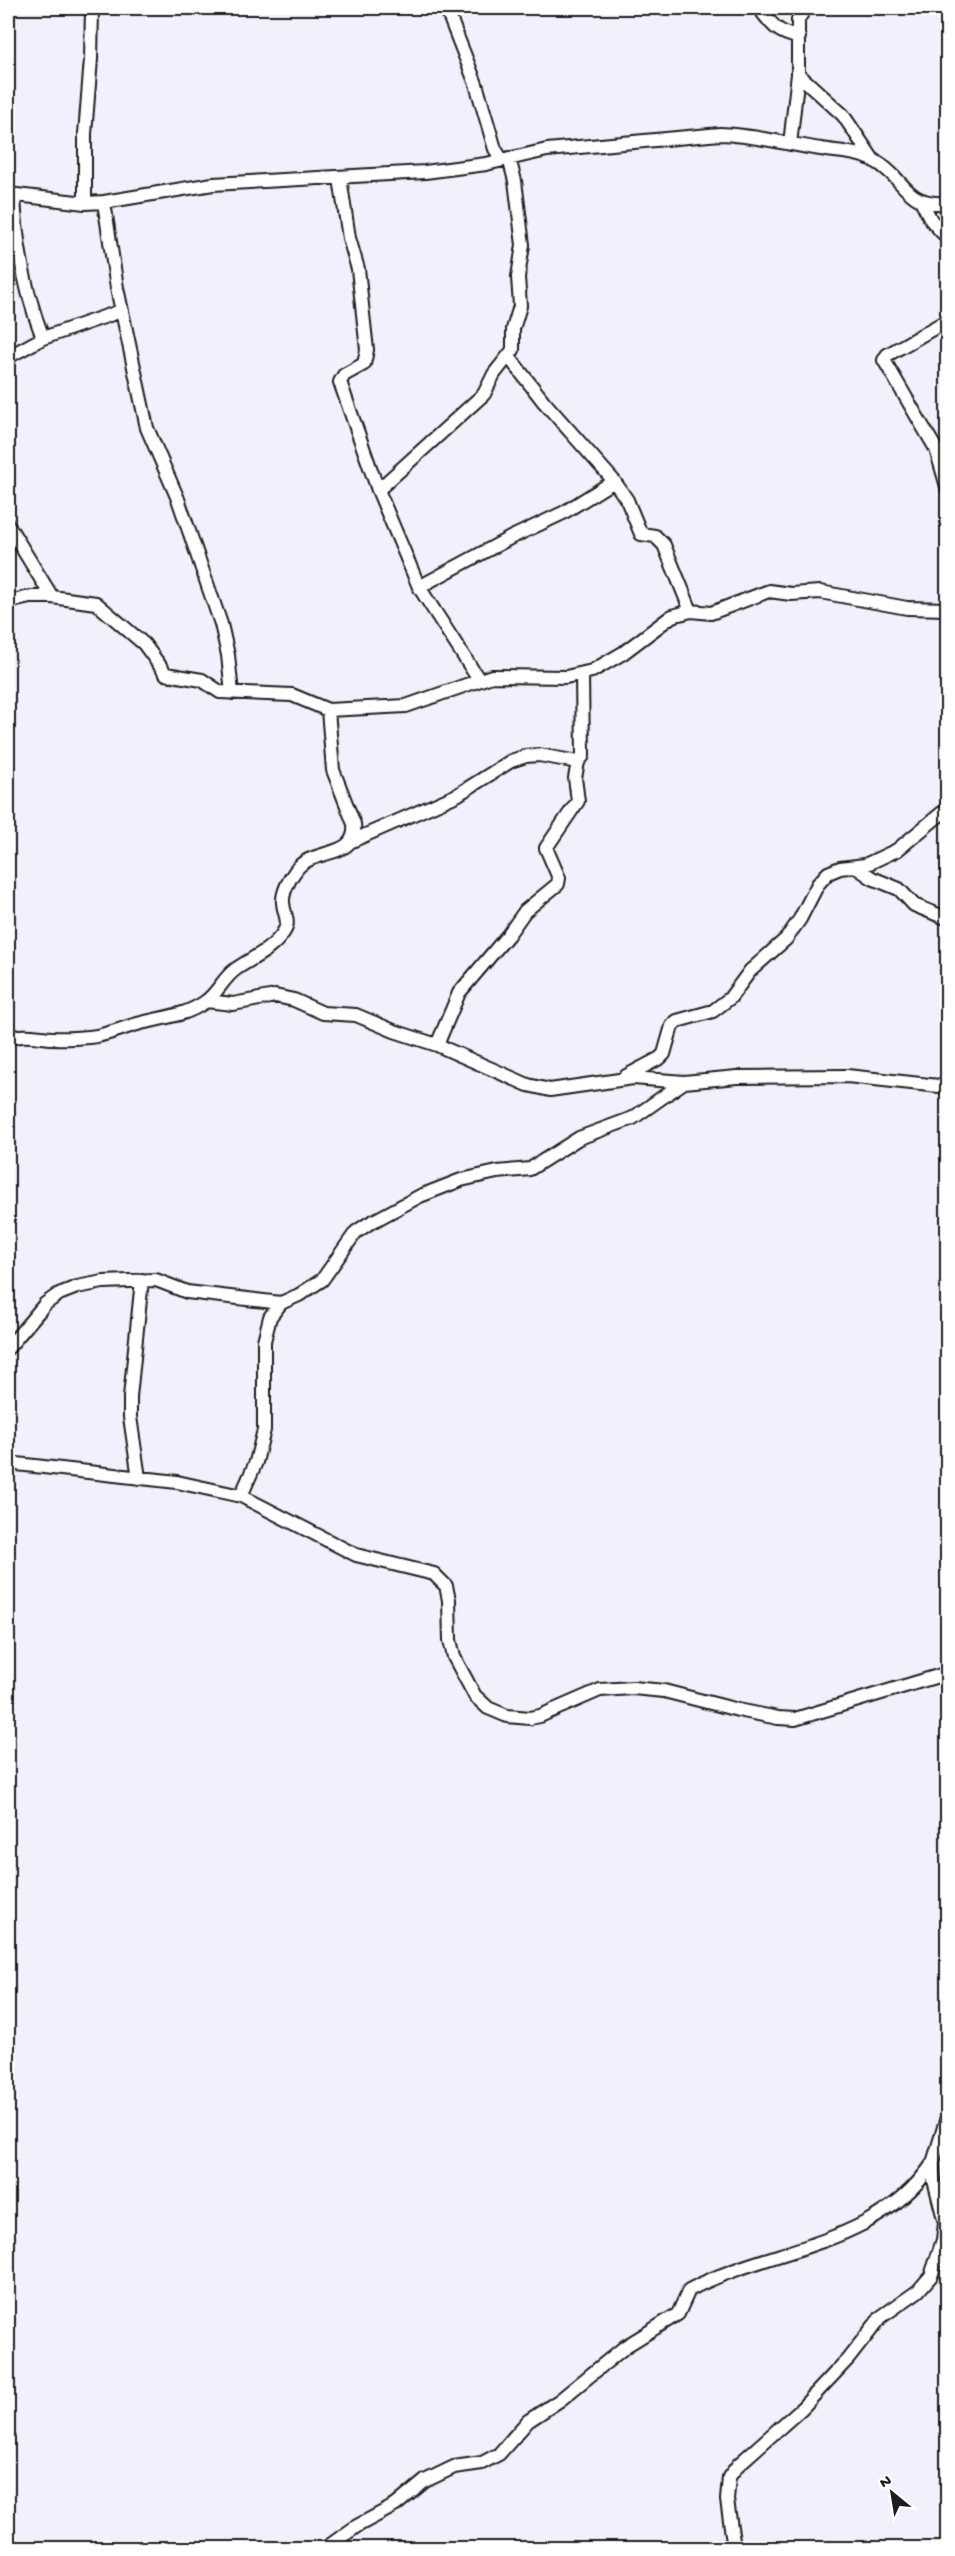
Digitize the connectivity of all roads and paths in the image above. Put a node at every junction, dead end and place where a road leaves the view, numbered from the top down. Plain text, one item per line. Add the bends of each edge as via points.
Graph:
1 (92, 8) edge
2 (446, 8) edge
3 (759, 8) edge
4 (805, 8) edge
5 (799, 37) junction
6 (798, 74) junction
7 (790, 144) junction
8 (506, 159) junction
9 (874, 160) junction
10 (340, 178) junction
11 (11, 194) edge
12 (104, 202) junction
13 (922, 202) junction
14 (85, 203) junction
15 (948, 203) edge
16 (948, 239) edge
17 (122, 311) junction
18 (948, 320) edge
19 (43, 338) junction
20 (8, 357) edge
21 (509, 357) junction
22 (614, 481) junction
23 (378, 490) junction
24 (948, 490) edge
25 (8, 525) edge
26 (419, 587) junction
27 (52, 597) junction
28 (8, 602) edge
29 (948, 609) edge
30 (691, 611) junction
31 (582, 674) junction
32 (479, 680) junction
33 (232, 693) junction
34 (328, 710) junction
35 (578, 762) junction
36 (948, 808) edge
37 (352, 841) junction
38 (856, 867) junction
39 (948, 919) edge
40 (206, 1001) junction
41 (8, 1039) edge
42 (437, 1045) junction
43 (614, 1081) junction
44 (684, 1082) junction
45 (948, 1087) edge
46 (142, 1280) junction
47 (281, 1303) junction
48 (8, 1348) edge
49 (8, 1463) edge
50 (139, 1478) junction
51 (241, 1496) junction
52 (948, 1673) edge
53 (948, 2114) edge
54 (933, 2163) junction
55 (326, 2548) edge
56 (734, 2548) edge

1 - 14 street
2 - 8 street via 476,84 495,149
3 - 5 street via 777,31
4 - 5 street via 798,20
5 - 6 street
6 - 7 street
6 - 9 street via 843,115
7 - 8 street via 748,134 720,134 547,150
7 - 9 street
8 - 10 street via 425,172
8 - 21 street via 515,181 523,245 518,277 520,306
9 - 13 street
10 - 12 street via 213,184
10 - 23 street via 358,269 367,350 364,364 344,375 340,382
11 - 14 street
11 - 19 street via 26,290
12 - 14 street
12 - 17 street
13 - 15 street
13 - 16 street
17 - 19 street
17 - 33 street via 147,428 178,499 224,635
18 - 24 street via 884,360 936,449
19 - 20 street
21 - 22 street
21 - 23 street via 484,394
22 - 26 street via 563,513
22 - 30 street via 641,534 655,536 664,545
23 - 26 street
25 - 27 street
26 - 32 street
27 - 28 street
27 - 33 street via 96,603 144,644 166,674 202,680 220,692
29 - 30 street via 907,608 820,592 769,591 711,613
30 - 31 street via 663,621 623,653
31 - 32 street via 502,675
31 - 35 street via 583,756
32 - 34 street via 406,706
33 - 34 street via 292,695
34 - 37 street via 333,770 354,824
35 - 37 street via 539,755 511,761 457,795
35 - 42 street via 578,801 546,848 558,884 525,911 459,993
36 - 38 street via 897,850
37 - 40 street via 300,865 284,894 284,932 228,976
38 - 39 street via 898,889 914,905
38 - 43 street via 828,873 786,939 750,971 722,1005 677,1021 660,1058
40 - 41 street via 176,1017 94,1037
40 - 42 street via 233,1004 266,996 284,997 323,1013 356,1015
42 - 43 street via 538,1088 563,1090
43 - 44 street via 633,1078
44 - 45 street via 737,1077 847,1076
44 - 47 street via 633,1118 579,1138 530,1169 461,1180 420,1196 368,1224 356,1232 322,1280
46 - 47 street via 166,1282 187,1292
46 - 48 street via 104,1282 59,1294 45,1304
46 - 50 street via 130,1397
47 - 51 street via 267,1323 264,1430
49 - 50 street
50 - 51 street
51 - 52 street via 356,1555 422,1570 441,1579 449,1600 450,1640 463,1676 488,1708 507,1716 540,1716 600,1690 633,1688 664,1691 788,1720
53 - 54 street
54 - 55 street via 910,2191 858,2229 689,2290 678,2314 626,2346 528,2421 499,2454 482,2463 454,2467 425,2481 396,2505
54 - 56 street via 945,2223 931,2276 881,2317 802,2408 729,2477 727,2500

